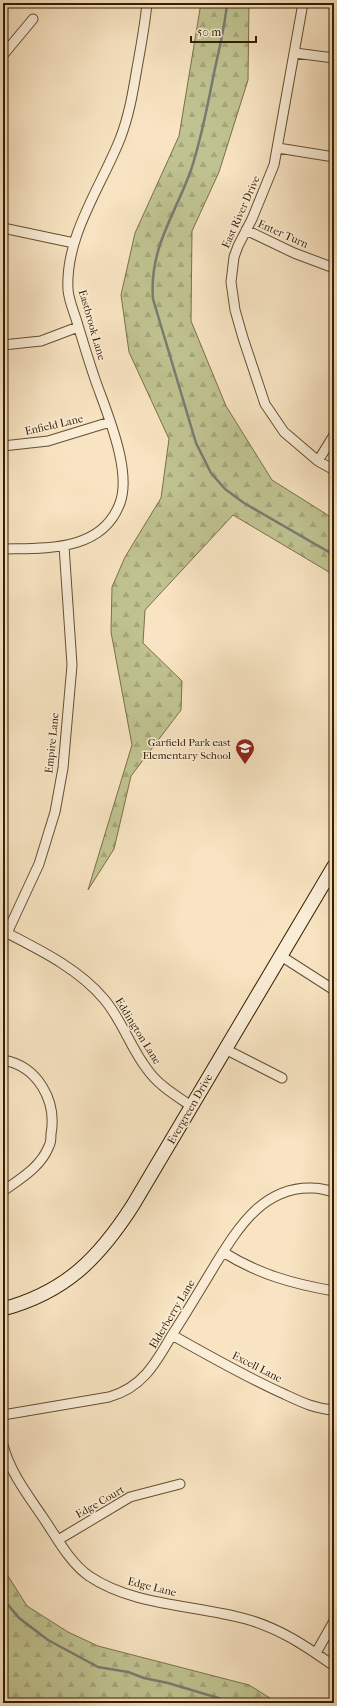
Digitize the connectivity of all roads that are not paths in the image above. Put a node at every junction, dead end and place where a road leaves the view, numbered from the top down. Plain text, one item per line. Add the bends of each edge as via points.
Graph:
1 (147, 3) edge
2 (303, 3) edge
3 (32, 19) dead end
4 (294, 53) junction
5 (3, 55) edge
6 (334, 58) edge
7 (278, 148) junction
8 (334, 157) edge
9 (3, 228) edge
10 (246, 230) junction
11 (74, 243) junction
12 (334, 268) edge
13 (78, 327) junction
14 (3, 345) edge
15 (110, 422) junction
16 (334, 435) edge
17 (3, 446) edge
18 (318, 461) junction
19 (334, 470) edge
20 (64, 546) junction
21 (3, 549) edge
22 (333, 871) edge
23 (5, 932) edge
24 (281, 956) junction
25 (334, 990) edge
26 (225, 1049) junction
27 (3, 1060) edge
28 (282, 1078) dead end
29 (191, 1106) junction
30 (3, 1191) edge
31 (334, 1192) edge
32 (223, 1252) junction
33 (334, 1291) edge
34 (3, 1309) edge
35 (172, 1335) junction
36 (334, 1410) edge
37 (3, 1415) edge
38 (3, 1445) edge
39 (180, 1484) dead end
40 (58, 1540) junction
41 (334, 1620) edge
42 (316, 1652) junction
43 (334, 1666) edge

1 - 11 street, Eastbrook Lane via 142,43 125,125
2 - 4 street, East River Drive
3 - 5 street
4 - 6 street
4 - 7 street, East River Drive
7 - 8 street
7 - 10 street, East River Drive via 274,165
9 - 11 street
10 - 12 street, Enter Turn via 294,253
10 - 18 street, East River Drive via 234,257 231,282 243,338 260,391 272,416 284,432
11 - 13 street, Eastbrook Lane via 68,292
13 - 14 street via 41,341
13 - 15 street, Eastbrook Lane
15 - 17 street, Enfield Lane via 48,441
15 - 20 street, Eastbrook Lane via 120,455 124,489 120,503 114,515 97,533 86,540
16 - 18 street
18 - 19 street, East River Drive
20 - 21 street, Eastbrook Lane
20 - 23 street, Empire Lane via 72,665 62,768 55,812 40,864
22 - 24 street, Evergreen Drive
23 - 29 street, Eddington Lane via 75,972 96,990 113,1011 147,1069 162,1085
24 - 25 street
24 - 26 street, Evergreen Drive
26 - 28 street
26 - 29 street, Evergreen Drive
27 - 30 street via 26,1069 41,1083 50,1104 53,1126 50,1146 40,1162
29 - 34 street, Evergreen Drive via 127,1215 92,1260 53,1289
31 - 32 street, Elderberry Lane via 304,1188 272,1198 250,1215
32 - 33 street via 265,1274
32 - 35 street, Elderberry Lane
35 - 36 street, Excell Lane via 226,1366 298,1401
35 - 37 street, Elderberry Lane via 152,1368 133,1387 122,1393
38 - 40 street, Edge Lane via 20,1483
39 - 40 street, Edge Court via 130,1497
40 - 42 street, Edge Lane via 88,1575 112,1588 132,1595 246,1619 288,1635
41 - 42 street
42 - 43 street, Edge Lane

